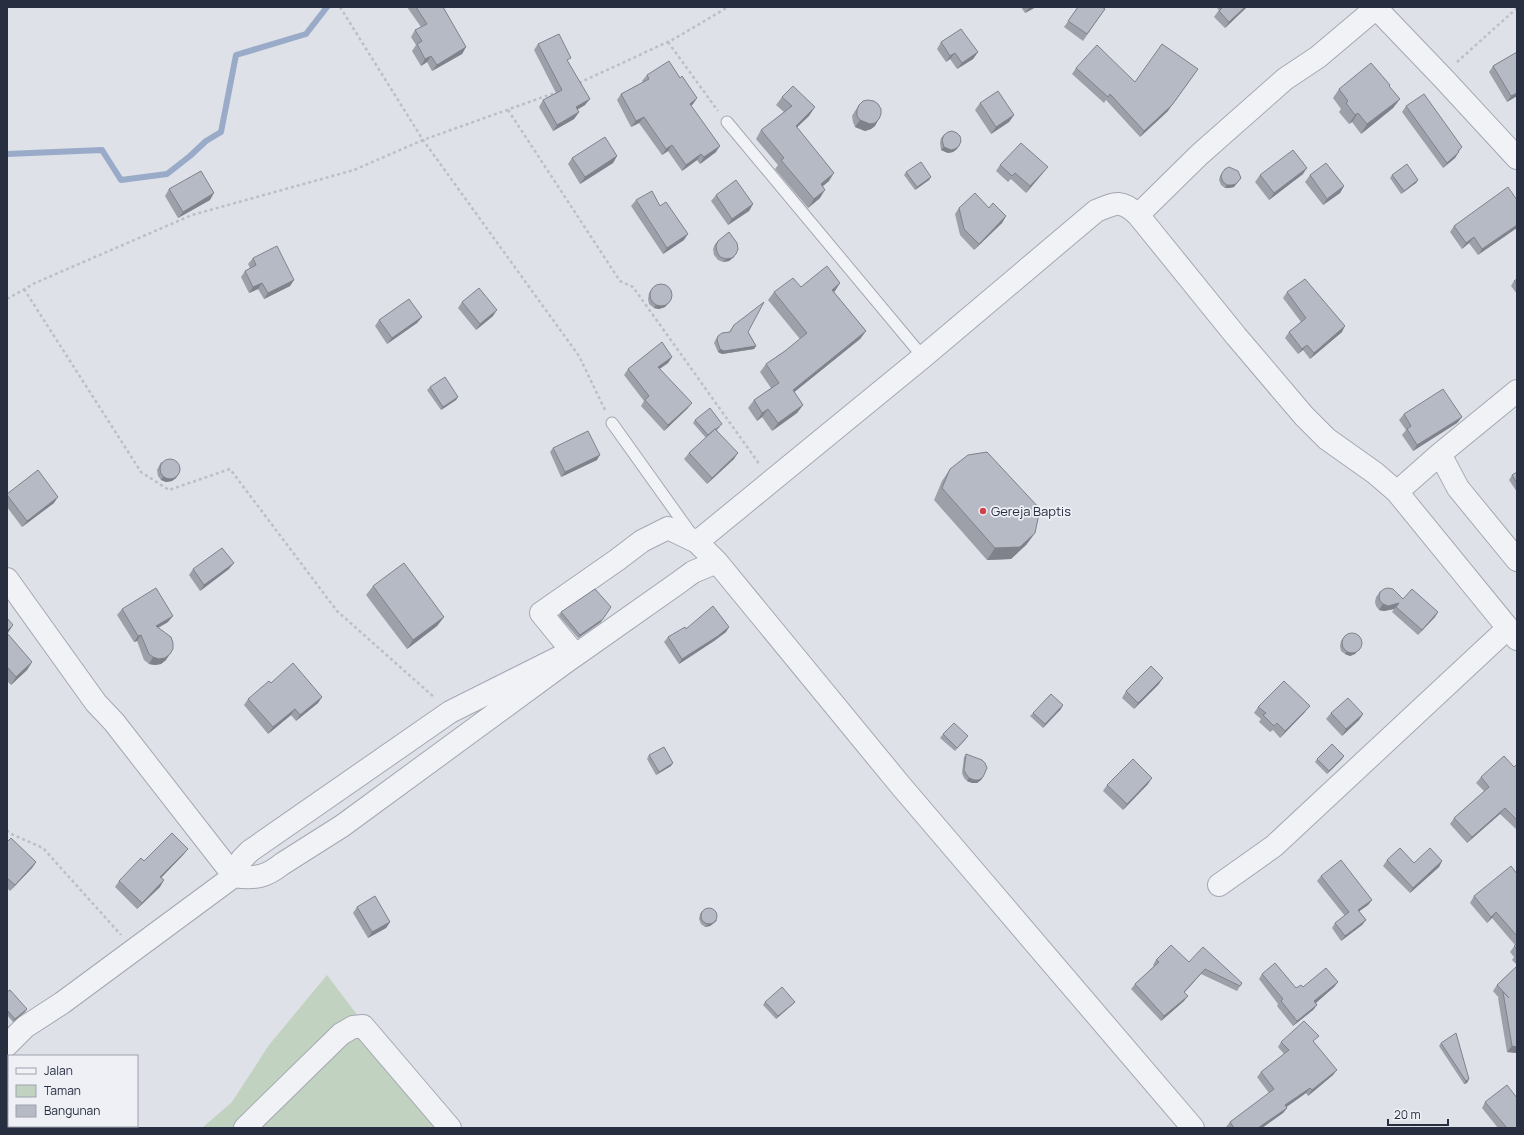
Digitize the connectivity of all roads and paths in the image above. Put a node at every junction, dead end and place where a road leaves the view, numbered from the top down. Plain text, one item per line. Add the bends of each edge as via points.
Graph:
1 (340, 7) edge
2 (728, 7) edge
3 (1517, 8) edge
4 (668, 42) junction
5 (1442, 76) junction
6 (572, 86) edge
7 (558, 92) edge
8 (508, 110) junction
9 (727, 122) joint
10 (423, 140) junction
11 (1517, 158) edge
12 (1138, 215) junction
13 (24, 289) junction
14 (7, 299) edge
15 (923, 357) junction
16 (1517, 391) edge
17 (612, 423) joint
18 (1440, 454) junction
19 (772, 481) junction
20 (1398, 492) junction
21 (697, 542) junction
22 (1517, 560) edge
23 (717, 562) junction
24 (7, 579) edge
25 (1512, 634) edge
26 (450, 712) junction
27 (7, 830) edge
28 (234, 876) junction
29 (1219, 885) dead end
30 (134, 951) junction
31 (7, 1045) edge
32 (245, 1128) edge
33 (450, 1128) edge
34 (1193, 1128) edge

1 - 10 path
2 - 4 path
3 - 5 path
4 - 6 path
4 - 9 path
5 - 11 street
5 - 12 street via 1376,8 1318,57 1285,79 1199,155
7 - 8 path
8 - 10 path
8 - 19 path via 620,281 633,287
9 - 15 lane
10 - 13 path via 354,170 192,215
10 - 17 path via 579,356
12 - 15 street via 1132,209 1114,203 1096,211
12 - 20 street via 1304,416 1327,439
13 - 14 path
13 - 26 path via 141,472 169,490 230,469 337,611
15 - 19 street
16 - 18 street
17 - 21 lane
18 - 20 street
18 - 22 street via 1458,488
19 - 21 street
20 - 25 street
21 - 23 street
21 - 26 street via 668,528 642,541 541,614 572,651
23 - 28 street via 693,572 342,826 275,870 264,876
23 - 34 street via 901,786
24 - 28 street via 96,703 114,722
25 - 29 street via 1274,846
26 - 28 street via 250,851 242,859
27 - 30 path via 43,848
28 - 30 street
30 - 31 street via 25,1027
32 - 33 street via 341,1034 353,1027 363,1026

